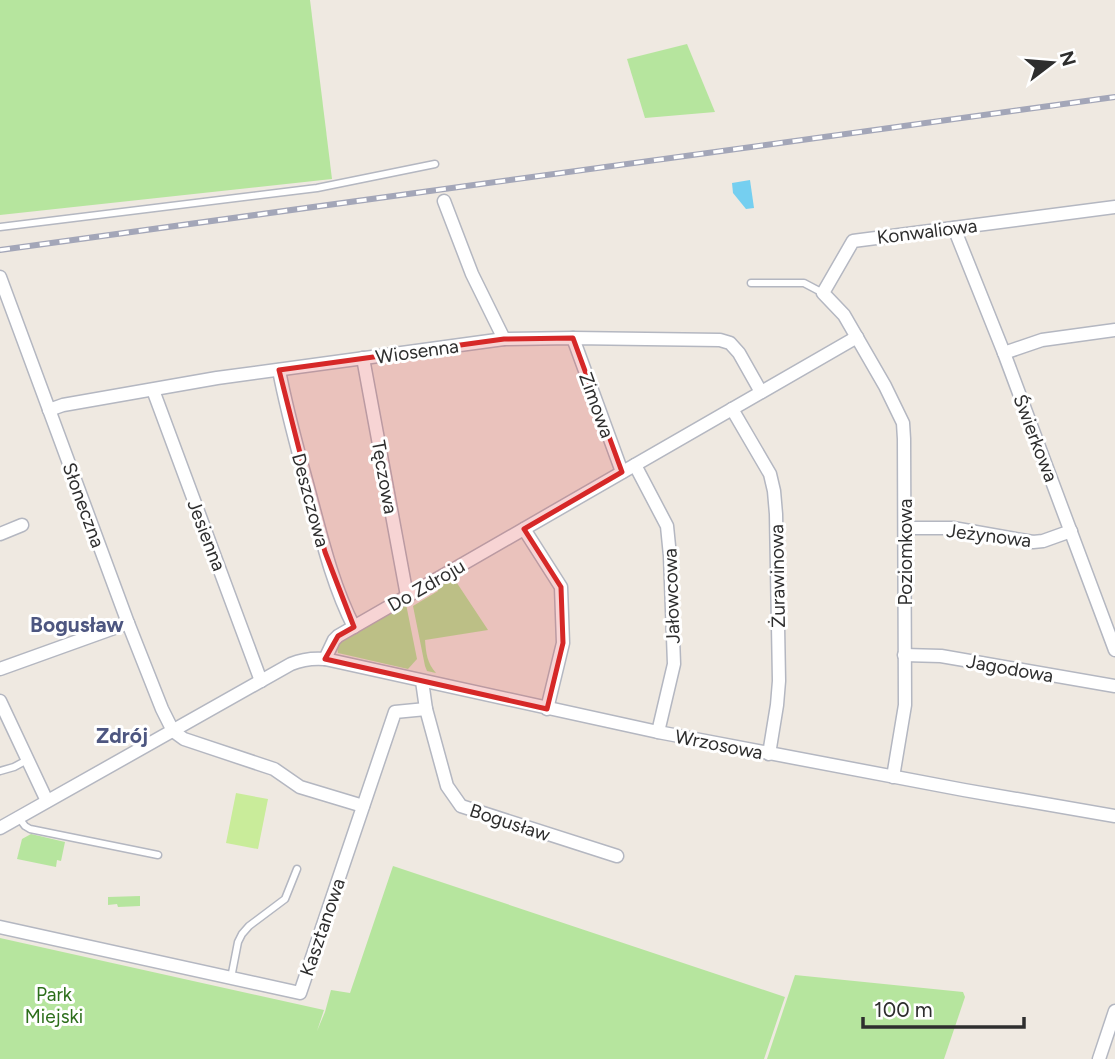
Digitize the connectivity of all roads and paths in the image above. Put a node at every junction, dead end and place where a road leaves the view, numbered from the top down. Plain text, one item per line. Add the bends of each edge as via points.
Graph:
1 (435, 164) dead end
2 (444, 201) dead end
3 (1115, 207) edge
4 (0, 228) edge
5 (954, 228) junction
6 (0, 277) edge
7 (751, 283) dead end
8 (823, 293) junction
9 (1115, 330) edge
10 (857, 337) junction
11 (573, 338) junction
12 (505, 339) junction
13 (1004, 353) junction
14 (363, 358) junction
15 (279, 370) junction
16 (153, 390) junction
17 (761, 393) junction
18 (732, 409) junction
19 (49, 410) junction
20 (635, 465) junction
21 (622, 472) junction
22 (22, 525) dead end
23 (905, 528) junction
24 (524, 529) junction
25 (1071, 531) junction
26 (0, 534) edge
27 (407, 596) junction
28 (128, 623) junction
29 (354, 627) junction
30 (1115, 650) edge
31 (904, 655) junction
32 (325, 659) junction
33 (0, 669) edge
34 (261, 681) junction
35 (422, 681) junction
36 (1115, 686) edge
37 (0, 701) edge
38 (426, 709) junction
39 (547, 709) junction
40 (173, 731) junction
41 (658, 732) junction
42 (769, 754) junction
43 (28, 760) junction
44 (0, 771) edge
45 (893, 777) junction
46 (47, 802) junction
47 (363, 806) junction
48 (1115, 816) edge
49 (19, 818) junction
50 (0, 828) edge
51 (158, 855) dead end
52 (617, 856) dead end
53 (297, 869) dead end
54 (0, 927) edge
55 (231, 978) junction
56 (1115, 1010) edge
57 (1099, 1059) edge

1 - 4 lane via 317,188
2 - 12 street via 472,274
3 - 5 street, Konwaliowa
5 - 8 street, Konwaliowa via 853,241
5 - 13 street, Świerkowa
6 - 19 street, Słoneczna
7 - 8 lane via 804,283
8 - 10 street via 845,315
9 - 13 street via 1042,340
10 - 17 street, Do Zdroju
10 - 23 street, Poziomkowa via 903,423
11 - 12 street, Wiosenna
11 - 17 street, Wiosenna via 720,340 739,353
11 - 21 street, Zimowa
12 - 14 street, Wiosenna
13 - 25 street, Świerkowa
14 - 15 street, Wiosenna
14 - 27 street, Tęczowa
15 - 16 street, Wiosenna
15 - 29 street, Deszczowa via 325,552
16 - 19 street, Wiosenna
16 - 34 street, Jesienna
17 - 18 street, Do Zdroju
18 - 20 street, Do Zdroju
18 - 42 street, Żurawinowa via 770,474 774,491 779,681
19 - 28 street, Słoneczna
20 - 21 street, Do Zdroju
20 - 41 street, Jałowcowa via 667,526 670,556 674,664
21 - 24 street, Do Zdroju
22 - 26 street
23 - 25 street, Jeżynowa via 953,528 1033,541
23 - 31 street, Poziomkowa
24 - 27 street, Do Zdroju
24 - 39 street via 561,587 563,643
25 - 30 street, Świerkowa
27 - 29 street, Do Zdroju
28 - 33 street
28 - 40 street, Słoneczna
29 - 32 street, Do Zdroju via 334,640
31 - 36 street, Jagodowa via 941,656
31 - 45 street, Poziomkowa via 905,705
32 - 34 street via 300,660
32 - 35 street, Wrzosowa
34 - 40 street
35 - 38 street, Bogusław
35 - 39 street, Wrzosowa
37 - 43 street
38 - 47 street via 395,712
38 - 52 street, Bogusław via 447,786 461,806
39 - 41 street, Wrzosowa
40 - 46 street
40 - 47 street via 184,739 274,769 300,787
41 - 42 street, Wrzosowa
42 - 45 street, Wrzosowa
43 - 44 lane
43 - 46 street
45 - 48 street, Wrzosowa
46 - 49 street
47 - 55 street, Kasztanowa via 300,993
49 - 50 street
49 - 51 lane via 30,828
53 - 55 lane via 285,899 242,934
54 - 55 street, Kasztanowa
56 - 57 street

